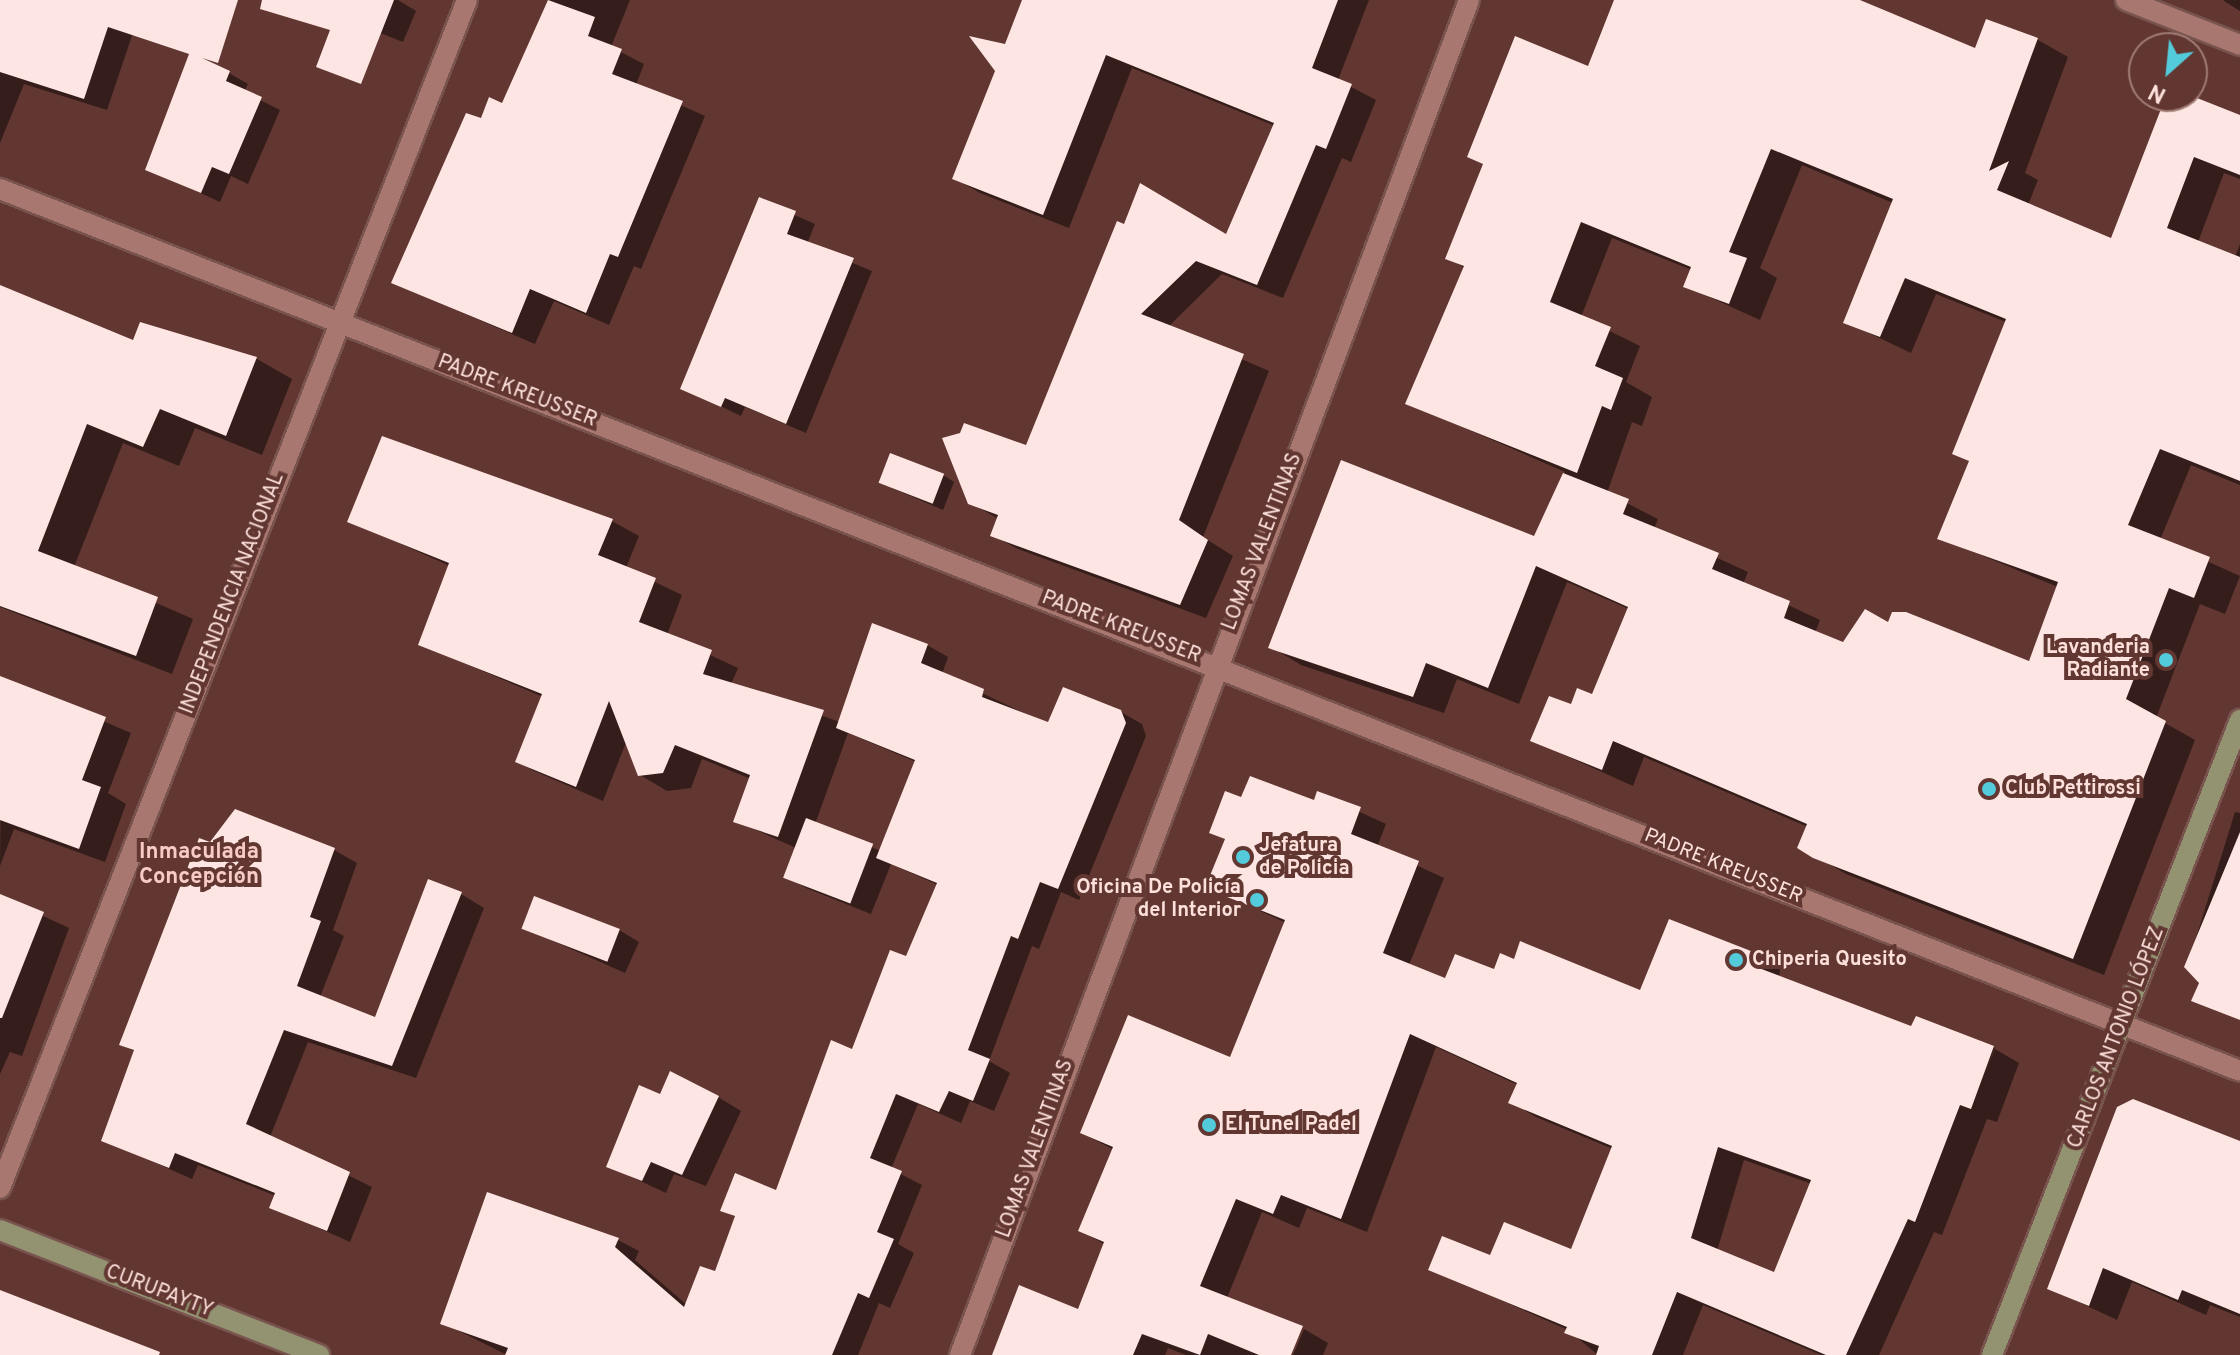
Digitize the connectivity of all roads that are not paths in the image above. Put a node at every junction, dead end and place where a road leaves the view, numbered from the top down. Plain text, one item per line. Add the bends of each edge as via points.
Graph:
1 (467, 0) edge
2 (1469, 0) edge
3 (2126, 0) edge
4 (2240, 45) edge
5 (0, 189) edge
6 (340, 323) junction
7 (1216, 666) junction
8 (2240, 720) edge
9 (2123, 1025) junction
10 (2240, 1071) edge
11 (0, 1188) edge
12 (0, 1230) edge
13 (319, 1355) edge
14 (960, 1355) edge
15 (1992, 1355) edge

1 - 6 street, INDEPENDENCIA NACIONAL
2 - 7 street, LOMAS VALENTINAS
3 - 4 street
5 - 6 street, PADRE KREUSSER
6 - 7 street, PADRE KREUSSER
6 - 11 street, INDEPENDENCIA NACIONAL
7 - 9 street, PADRE KREUSSER
7 - 14 street, LOMAS VALENTINAS
8 - 9 main road, CARLOS ANTONIO LÓPEZ
9 - 10 street, PADRE KREUSSER
9 - 15 main road, CARLOS ANTONIO LÓPEZ
12 - 13 main road, CURUPAYTY

